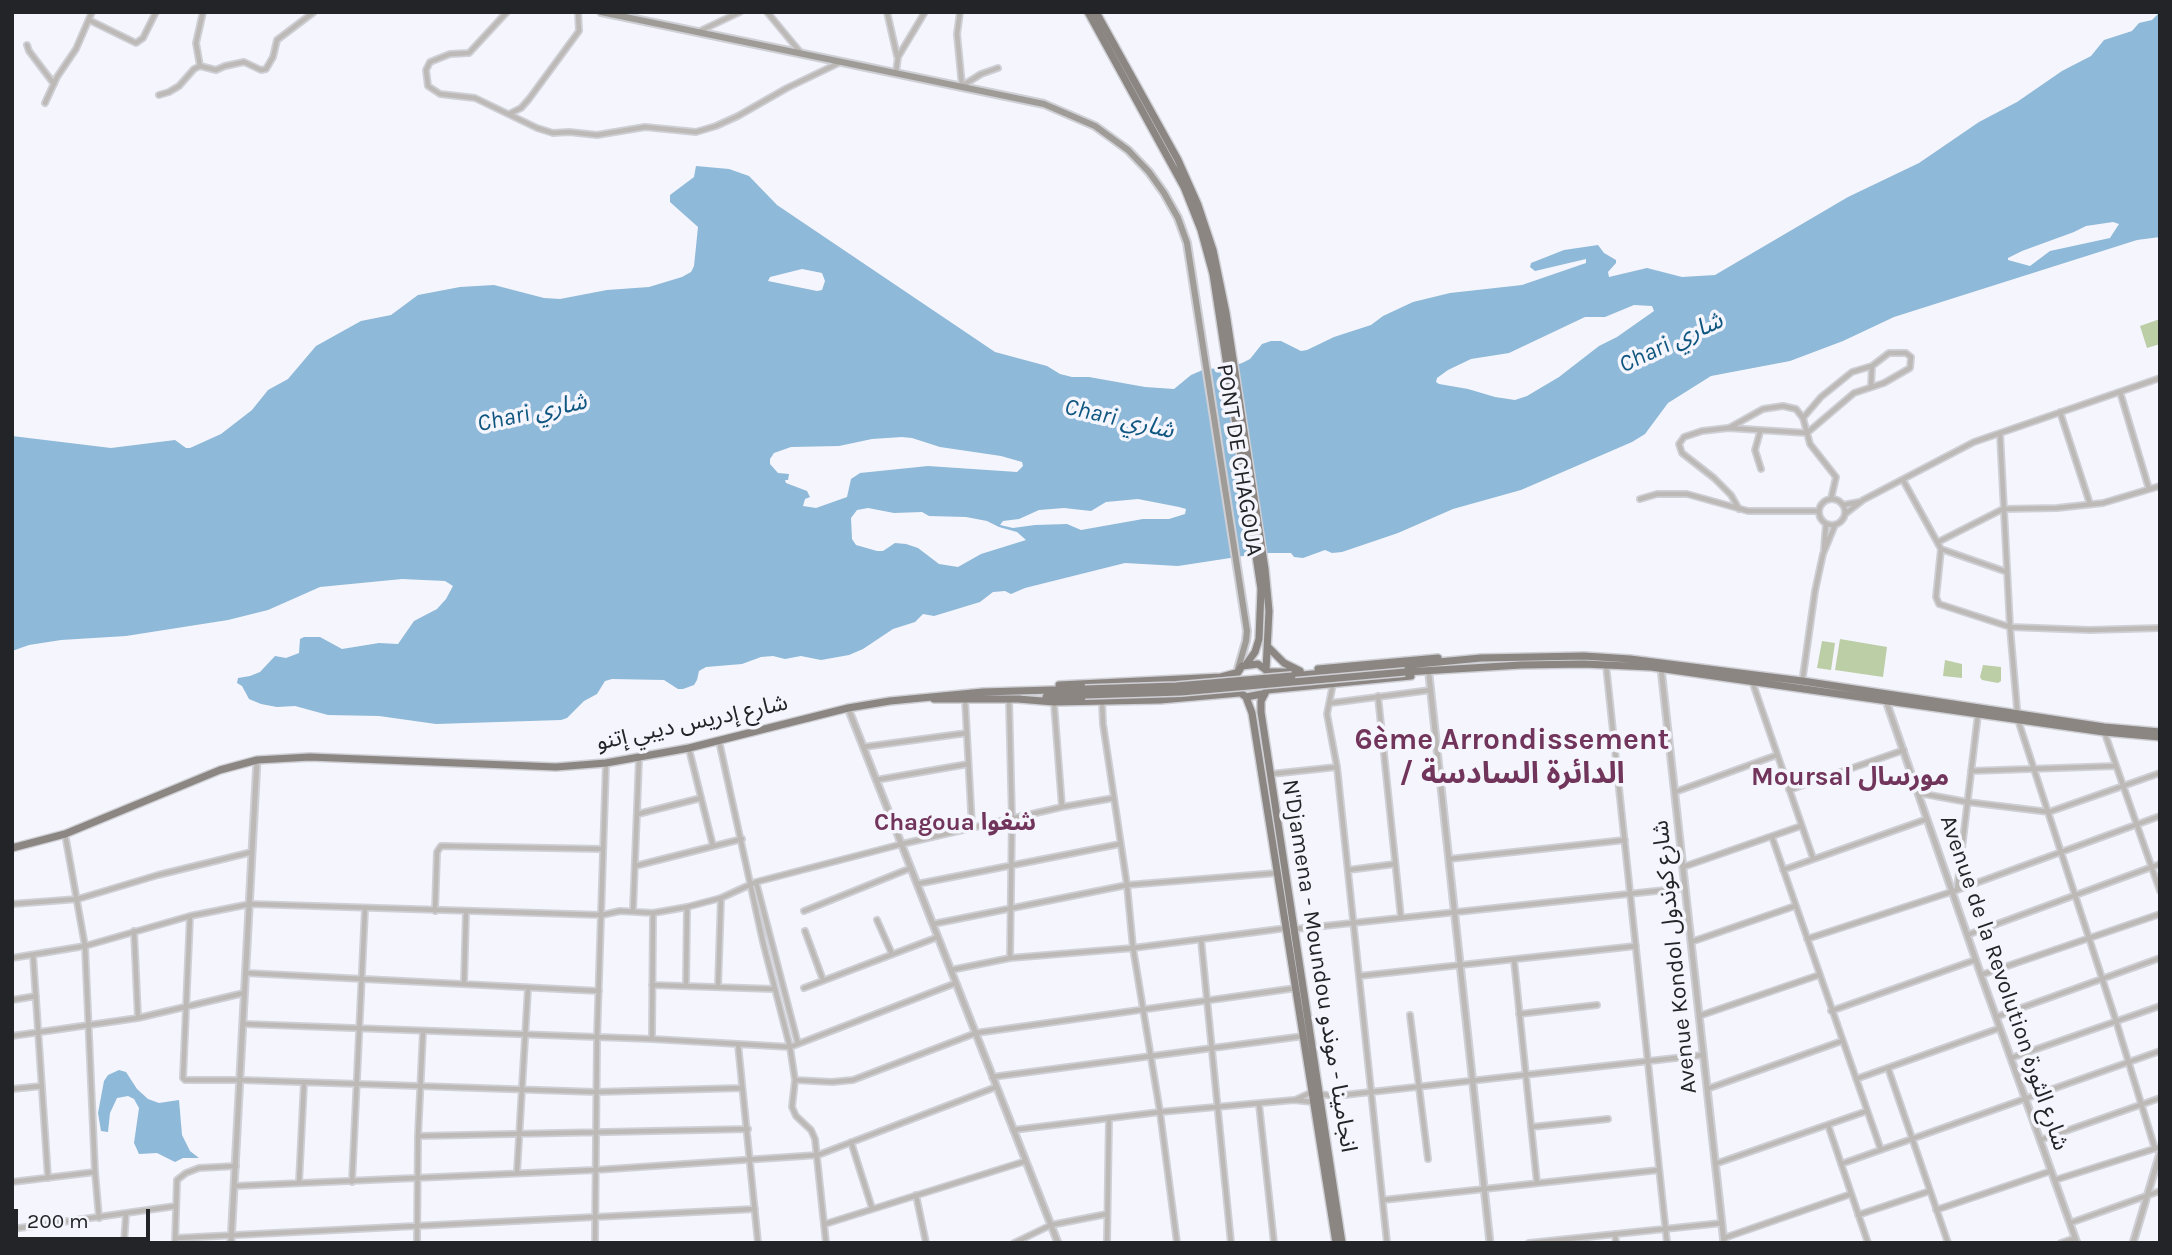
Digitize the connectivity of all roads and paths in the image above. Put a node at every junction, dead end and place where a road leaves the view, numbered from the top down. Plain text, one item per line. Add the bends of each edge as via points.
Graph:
1 (92, 12) edge
2 (156, 12) edge
3 (203, 12) edge
4 (314, 12) edge
5 (507, 12) edge
6 (578, 12) edge
7 (601, 12) edge
8 (740, 12) edge
9 (767, 12) edge
10 (887, 12) edge
11 (925, 12) edge
12 (960, 12) edge
13 (1088, 12) edge
14 (1096, 12) edge
15 (89, 20) junction
16 (700, 31) junction
17 (27, 45) dead end
18 (801, 53) junction
19 (898, 57) junction
20 (841, 61) junction
21 (200, 66) junction
22 (998, 68) dead end
23 (896, 72) junction
24 (54, 85) junction
25 (961, 86) junction
26 (159, 94) dead end
27 (45, 103) dead end
28 (508, 114) junction
29 (1228, 352) junction
30 (1872, 366) junction
31 (2160, 378) edge
32 (1871, 387) junction
33 (2120, 392) junction
34 (2060, 412) junction
35 (1803, 418) junction
36 (1728, 428) junction
37 (1760, 432) junction
38 (1807, 433) junction
39 (2000, 433) junction
40 (1761, 469) dead end
41 (1903, 481) junction
42 (2160, 486) edge
43 (1835, 489) junction
44 (2149, 489) junction
45 (1640, 499) dead end
46 (1831, 499) junction
47 (1863, 500) junction
48 (1842, 504) junction
49 (2090, 505) junction
50 (1739, 509) junction
51 (2003, 509) junction
52 (1819, 511) junction
53 (1845, 514) junction
54 (1826, 524) junction
55 (1835, 525) junction
56 (1938, 542) junction
57 (1941, 549) junction
58 (1823, 554) junction
59 (1262, 569) junction
60 (2007, 572) junction
61 (2010, 627) junction
62 (2160, 628) edge
63 (1268, 646) junction
64 (1481, 658) junction
65 (1247, 663) junction
66 (1606, 664) junction
67 (1474, 667) junction
68 (1661, 668) junction
69 (1404, 669) junction
70 (1237, 671) junction
71 (1267, 671) junction
72 (1301, 671) junction
73 (1429, 675) junction
74 (1751, 680) junction
75 (1333, 684) junction
76 (1801, 684) junction
77 (1431, 690) junction
78 (1265, 692) junction
79 (1018, 695) junction
80 (1243, 695) junction
81 (1378, 696) junction
82 (1885, 697) junction
83 (923, 698) junction
84 (965, 699) junction
85 (1009, 699) junction
86 (1102, 701) junction
87 (1054, 702) junction
88 (1331, 703) junction
89 (848, 708) junction
90 (1978, 714) junction
91 (2018, 716) junction
92 (2104, 729) junction
93 (2160, 732) edge
94 (967, 733) junction
95 (2160, 737) edge
96 (719, 741) junction
97 (863, 747) junction
98 (689, 748) junction
99 (1903, 750) junction
100 (1777, 755) junction
101 (639, 758) junction
102 (257, 760) junction
103 (606, 763) junction
104 (968, 764) junction
105 (2116, 766) junction
106 (1337, 767) junction
107 (2035, 769) junction
108 (1970, 771) junction
109 (2160, 773) edge
110 (1271, 774) junction
111 (876, 780) junction
112 (2123, 787) junction
113 (1789, 790) junction
114 (1675, 792) junction
115 (1919, 793) junction
116 (701, 798) junction
117 (1114, 798) junction
118 (1967, 802) junction
119 (1062, 807) junction
120 (2049, 812) junction
121 (638, 814) junction
122 (2160, 816) edge
123 (1928, 818) junction
124 (1012, 819) junction
125 (2136, 824) junction
126 (1801, 826) junction
127 (972, 828) junction
128 (65, 834) junction
129 (1772, 837) junction
130 (742, 839) junction
131 (1625, 840) junction
132 (902, 844) junction
133 (1120, 845) junction
134 (713, 846) junction
135 (12, 848) edge
136 (603, 849) junction
137 (252, 852) junction
138 (2061, 852) junction
139 (1812, 858) junction
140 (1449, 859) junction
141 (1395, 864) junction
142 (2160, 864) edge
143 (635, 866) junction
144 (1683, 867) junction
145 (2151, 867) junction
146 (911, 868) junction
147 (1010, 868) junction
148 (1348, 870) junction
149 (1783, 870) junction
150 (1278, 873) junction
151 (756, 882) junction
152 (750, 884) junction
153 (917, 884) junction
154 (1127, 885) junction
155 (1685, 888) junction
156 (1955, 891) junction
157 (2160, 891) edge
158 (1630, 894) junction
159 (2075, 895) junction
160 (721, 898) junction
161 (78, 900) junction
162 (12, 904) edge
163 (250, 904) junction
164 (1795, 906) junction
165 (687, 907) junction
166 (1010, 908) junction
167 (365, 909) junction
168 (435, 911) junction
169 (804, 911) dead end
170 (466, 912) junction
171 (633, 912) junction
172 (1455, 912) junction
173 (653, 913) junction
174 (2160, 914) edge
175 (602, 915) junction
176 (190, 916) junction
177 (1401, 918) junction
178 (877, 920) dead end
179 (1353, 923) junction
180 (933, 924) junction
181 (1290, 929) junction
182 (134, 931) junction
183 (805, 931) dead end
184 (1967, 935) junction
185 (938, 937) junction
186 (2088, 937) junction
187 (1201, 939) junction
188 (1807, 939) junction
189 (770, 940) junction
190 (763, 942) junction
191 (1691, 942) junction
192 (85, 946) junction
193 (1636, 946) junction
194 (1133, 948) junction
195 (892, 954) junction
196 (33, 955) junction
197 (12, 958) edge
198 (1010, 958) junction
199 (2160, 958) edge
200 (1514, 960) junction
201 (1975, 960) junction
202 (1460, 965) junction
203 (951, 970) junction
204 (246, 973) junction
205 (1819, 975) junction
206 (1980, 975) junction
207 (1359, 976) junction
208 (2103, 978) junction
209 (363, 979) junction
210 (823, 980) junction
211 (956, 983) junction
212 (464, 984) junction
213 (652, 985) junction
214 (686, 986) junction
215 (718, 987) junction
216 (528, 988) junction
217 (804, 988) dead end
218 (1297, 988) junction
219 (774, 989) junction
220 (599, 991) junction
221 (244, 993) junction
222 (36, 996) junction
223 (12, 1000) edge
224 (1207, 1002) junction
225 (1597, 1005) dead end
226 (187, 1006) junction
227 (2160, 1006) edge
228 (1143, 1010) junction
229 (1831, 1011) junction
230 (1519, 1014) junction
231 (1410, 1015) dead end
232 (1699, 1016) junction
233 (1996, 1017) junction
234 (138, 1018) junction
235 (2116, 1021) junction
236 (244, 1024) junction
237 (89, 1026) junction
238 (2000, 1028) junction
239 (359, 1029) junction
240 (39, 1032) junction
241 (422, 1032) junction
242 (976, 1033) junction
243 (525, 1035) junction
244 (1305, 1035) junction
245 (12, 1036) edge
246 (597, 1038) junction
247 (652, 1038) junction
248 (1842, 1041) junction
249 (738, 1044) junction
250 (797, 1044) junction
251 (790, 1046) junction
252 (1212, 1049) junction
253 (2160, 1051) edge
254 (1703, 1055) junction
255 (1150, 1056) junction
256 (2011, 1058) junction
257 (1648, 1061) junction
258 (2128, 1062) junction
259 (1888, 1068) junction
260 (1525, 1074) junction
261 (992, 1077) junction
262 (1856, 1079) junction
263 (241, 1080) junction
264 (795, 1080) junction
265 (1472, 1080) junction
266 (304, 1083) junction
267 (357, 1084) junction
268 (42, 1086) junction
269 (1419, 1086) junction
270 (421, 1087) junction
271 (996, 1087) junction
272 (742, 1088) junction
273 (1707, 1089) junction
274 (12, 1090) edge
275 (522, 1090) junction
276 (596, 1092) junction
277 (1371, 1092) junction
278 (1315, 1093) junction
279 (1335, 1096) junction
280 (2024, 1098) junction
281 (2160, 1098) edge
282 (1294, 1100) junction
283 (1317, 1103) junction
284 (1259, 1104) junction
285 (2141, 1104) junction
286 (1216, 1108) junction
287 (1867, 1111) junction
288 (1160, 1112) junction
289 (1109, 1118) junction
290 (1608, 1119) dead end
291 (1828, 1125) junction
292 (1531, 1127) junction
293 (748, 1129) junction
294 (1013, 1130) junction
295 (595, 1132) junction
296 (519, 1133) junction
297 (418, 1136) junction
298 (1912, 1139) junction
299 (2040, 1140) junction
300 (851, 1142) junction
301 (2158, 1149) edge
302 (1881, 1150) junction
303 (818, 1155) junction
304 (1428, 1159) dead end
305 (751, 1161) junction
306 (1026, 1161) junction
307 (1715, 1164) junction
308 (1841, 1164) junction
309 (236, 1166) junction
310 (595, 1170) junction
311 (1659, 1170) junction
312 (2052, 1170) junction
313 (95, 1172) junction
314 (517, 1172) junction
315 (48, 1178) junction
316 (418, 1178) junction
317 (2055, 1180) junction
318 (12, 1182) edge
319 (352, 1182) junction
320 (1537, 1183) junction
321 (299, 1184) junction
322 (234, 1186) junction
323 (1484, 1189) junction
324 (1930, 1191) junction
325 (2160, 1191) edge
326 (1851, 1194) junction
327 (916, 1195) junction
328 (2147, 1196) junction
329 (1383, 1200) junction
330 (176, 1206) junction
331 (872, 1208) junction
332 (755, 1209) junction
333 (1936, 1210) junction
334 (126, 1213) junction
335 (1107, 1214) junction
336 (1858, 1215) junction
337 (595, 1216) junction
338 (99, 1218) junction
339 (1722, 1223) junction
340 (2070, 1223) junction
341 (825, 1224) junction
342 (1051, 1224) junction
343 (417, 1226) junction
344 (12, 1229) edge
345 (1666, 1229) junction
346 (1615, 1234) junction
347 (231, 1235) junction
348 (176, 1240) edge
349 (1724, 1240) edge
350 (2076, 1240) edge
351 (1543, 1242) edge
352 (124, 1243) edge
353 (231, 1243) edge
354 (417, 1243) edge
355 (595, 1243) edge
356 (758, 1243) edge
357 (826, 1243) edge
358 (926, 1243) edge
359 (1014, 1243) edge
360 (1058, 1243) edge
361 (1107, 1243) edge
362 (1177, 1243) edge
363 (1231, 1243) edge
364 (1274, 1243) edge
365 (1336, 1243) edge
366 (1342, 1243) edge
367 (1387, 1243) edge
368 (1490, 1243) edge
369 (1529, 1243) edge
370 (1616, 1243) edge
371 (1667, 1243) edge
372 (1868, 1243) edge
373 (1948, 1243) edge
374 (2061, 1243) edge
375 (2133, 1243) edge

1 - 15 street
2 - 15 street via 136,43
3 - 21 street via 196,43
4 - 21 street via 277,40 266,69 244,62 216,71
5 - 28 street via 468,53 430,62 426,70 428,86 434,91 475,98
6 - 28 street via 579,31 529,99
7 - 16 main road, PONT DE CHAGOUA
8 - 16 street
9 - 18 street
10 - 19 street
11 - 19 street
12 - 25 street
13 - 29 main road via 1193,208 1213,274
14 - 29 main road via 1198,205 1219,273
15 - 24 street
16 - 18 main road, PONT DE CHAGOUA
17 - 24 street
18 - 20 main road, PONT DE CHAGOUA
19 - 23 street
20 - 23 main road, PONT DE CHAGOUA
20 - 28 street via 716,127 696,132 645,127 597,135 553,133
21 - 26 street via 179,86
22 - 25 street
23 - 25 main road, PONT DE CHAGOUA
24 - 27 street
25 - 70 main road, PONT DE CHAGOUA via 1044,104 1111,136 1149,173 1183,230 1247,637
29 - 59 main road
30 - 32 street
30 - 32 street via 1897,352 1906,353 1912,363 1898,376
30 - 35 street via 1844,378
31 - 33 street
32 - 38 street via 1846,399
33 - 34 street
33 - 44 street
34 - 39 street
34 - 49 street
35 - 36 street via 1796,409 1775,407 1757,411
35 - 38 street
36 - 37 street
36 - 50 street via 1688,435 1679,449 1731,495
37 - 38 street
37 - 40 street via 1755,450
38 - 43 street via 1810,444 1836,477
39 - 41 street via 1957,450
39 - 51 street
41 - 47 street
41 - 56 street
42 - 44 street
43 - 46 street
43 - 48 street
44 - 49 street
45 - 50 street via 1687,494
46 - 48 street
46 - 52 street
47 - 48 street
47 - 53 street
48 - 53 street
49 - 51 street
50 - 52 street
51 - 56 street
51 - 60 street
52 - 54 street
53 - 55 street
54 - 55 street
54 - 58 street
55 - 58 street
56 - 57 street
57 - 60 street
57 - 61 street via 1939,604
58 - 76 street
59 - 63 main road via 1269,611
59 - 65 main road via 1258,646
60 - 61 street
61 - 62 street
61 - 91 street
63 - 71 main road
63 - 72 main road via 1284,663
64 - 69 main road
64 - 72 main road
64 - 76 main road via 1630,659
65 - 70 main road
65 - 71 main road
66 - 67 main road
66 - 68 main road
66 - 131 street
67 - 69 main road
67 - 73 main road
68 - 74 main road
68 - 114 street, Avenue Kondol شارع كوندول
69 - 79 main road, شارع إدريس ديبي إتنو, bridge
70 - 79 main road via 1209,678 1037,687
70 - 80 main road via 1234,684
71 - 72 main road
71 - 78 main road
73 - 75 main road
73 - 77 street
74 - 76 main road
74 - 100 street
75 - 78 main road
75 - 88 street
76 - 82 main road
77 - 81 street
77 - 140 street
78 - 80 main road
78 - 110 main road, N'Djamena - Moundou انجامينا - موندو via 1261,712
79 - 83 main road, شارع إدريس ديبي إتنو via 961,693
79 - 85 main road, شارع إدريس ديبي إتنو
79 - 87 main road
80 - 86 main road
80 - 150 main road, N'Djamena - Moundou انجامينا - موندو via 1252,713
81 - 88 street
81 - 141 street
82 - 90 main road
82 - 91 main road
82 - 99 street, Avenue de la Revolution شارع الثورة
83 - 84 main road, شارع إدريس ديبي إتنو
83 - 89 main road, شارع إدريس ديبي إتنو
84 - 85 main road, شارع إدريس ديبي إتنو
84 - 94 street
85 - 124 street
86 - 87 main road
86 - 117 street
87 - 119 street
88 - 106 street via 1327,714
89 - 96 main road, شارع إدريس ديبي إتنو
89 - 97 street
90 - 91 main road
90 - 108 street
91 - 92 main road
91 - 107 street
92 - 93 main road
92 - 95 main road
92 - 105 street
94 - 97 street
94 - 104 street
96 - 98 main road, شارع إدريس ديبي إتنو
96 - 130 street
97 - 111 street
98 - 101 main road, شارع إدريس ديبي إتنو
98 - 116 street
99 - 113 street
99 - 115 street, Avenue de la Revolution شارع الثورة
100 - 113 street
100 - 114 street
101 - 103 main road, شارع إدريس ديبي إتنو
101 - 121 street
102 - 103 main road, شارع إدريس ديبي إتنو via 310,757 556,767
102 - 128 main road, شارع إدريس ديبي إتنو
102 - 137 street
103 - 136 street
104 - 111 street
104 - 127 street
105 - 107 street
105 - 112 street
106 - 110 street
106 - 148 street
107 - 108 street
107 - 120 street
108 - 118 street
109 - 112 street
110 - 181 main road, N'Djamena - Moundou انجامينا - موندو
111 - 132 street
112 - 120 street
112 - 125 street
113 - 126 street
114 - 144 street, Avenue Kondol شارع كوندول
115 - 118 street
115 - 123 street, Avenue de la Revolution شارع الثورة
116 - 121 street
116 - 134 street
117 - 119 street
117 - 133 street
118 - 120 street
118 - 156 street
119 - 124 street
120 - 138 street
121 - 143 street
122 - 125 street
123 - 139 street
123 - 156 street, Avenue de la Revolution شارع الثورة
124 - 127 street
124 - 147 street
125 - 138 street
125 - 145 street
126 - 129 street
126 - 139 street
127 - 132 street
128 - 135 main road, شارع إدريس ديبي إتنو
128 - 161 street
129 - 144 street
129 - 149 street
130 - 134 street
130 - 152 street
131 - 140 street
131 - 158 street
132 - 146 street
132 - 151 street
133 - 147 street
133 - 154 street
134 - 143 street
136 - 168 street via 441,846
136 - 175 street
137 - 161 street
137 - 163 street
138 - 156 street
138 - 159 street
139 - 149 street
140 - 172 street
141 - 148 street
141 - 177 street
142 - 145 street
143 - 171 street
144 - 155 street, Avenue Kondol شارع كوندول
145 - 157 street
145 - 159 street
146 - 153 street
146 - 169 street
147 - 153 street
147 - 166 street
148 - 179 street
149 - 164 street
150 - 154 street
150 - 181 main road, N'Djamena - Moundou انجامينا - موندو
151 - 152 street
151 - 189 street
152 - 160 street
152 - 190 street
153 - 180 street
154 - 166 street
154 - 194 street
155 - 158 street
155 - 191 street, Avenue Kondol شارع كوندول
156 - 184 street, Avenue de la Revolution شارع الثورة
156 - 188 street
158 - 172 street
158 - 193 street
159 - 184 street
159 - 186 street
160 - 165 street
160 - 215 street
161 - 162 street
161 - 192 street
163 - 167 street
163 - 176 street
163 - 204 street
164 - 188 street
164 - 191 street
165 - 173 street
165 - 214 street
166 - 180 street
166 - 198 street
167 - 168 street
167 - 209 street
168 - 170 street
170 - 175 street
170 - 212 street
171 - 173 street
171 - 175 street
172 - 177 street
172 - 202 street
173 - 213 street
174 - 186 street
175 - 220 street
176 - 182 street
176 - 226 street
177 - 179 street
178 - 195 street
179 - 181 street
179 - 207 street
180 - 185 street
181 - 187 street
181 - 218 main road, N'Djamena - Moundou انجامينا - موندو
181 - 278 main road, N'Djamena - Moundou انجامينا - موندو
182 - 192 street
182 - 234 street
183 - 210 street
184 - 201 street, Avenue de la Revolution شارع الثورة
185 - 195 street
185 - 203 street
186 - 206 street
186 - 208 street
187 - 194 street
187 - 224 street
188 - 205 street
189 - 190 street
189 - 250 street
190 - 219 street
191 - 232 street, Avenue Kondol شارع كوندول
192 - 196 street
192 - 237 street
193 - 200 street
193 - 257 street
194 - 198 street
194 - 228 street
195 - 210 street
196 - 197 street
196 - 222 street
198 - 203 street
199 - 208 street
200 - 202 street
200 - 230 street
201 - 206 street, Avenue de la Revolution شارع الثورة
201 - 229 street
202 - 207 street
202 - 265 street
203 - 211 street
204 - 209 street
204 - 221 street
205 - 229 street
205 - 232 street
206 - 233 street, Avenue de la Revolution شارع الثورة
207 - 277 street
208 - 233 street
208 - 235 street
209 - 212 street
209 - 239 street
210 - 217 street
211 - 242 street
211 - 250 street
212 - 216 street
213 - 214 street
213 - 247 street
214 - 215 street
215 - 219 street
216 - 220 street
216 - 243 street
218 - 224 street
218 - 244 main road, N'Djamena - Moundou انجامينا - موندو
219 - 251 street
220 - 246 street
221 - 226 street
221 - 236 street
222 - 223 street
222 - 240 street
224 - 228 street
224 - 252 street
225 - 230 street
226 - 234 street
226 - 263 street via 183,1078
227 - 235 street
228 - 242 street
228 - 255 street
229 - 248 street
230 - 260 street
231 - 269 street
232 - 254 street, Avenue Kondol شارع كوندول
233 - 238 street, Avenue de la Revolution شارع الثورة
234 - 237 street
235 - 256 street
235 - 258 street
236 - 239 street
236 - 263 street
237 - 240 street
237 - 313 street
238 - 256 street, Avenue de la Revolution شارع الثورة
238 - 259 street
239 - 241 street
239 - 267 street
240 - 245 street
240 - 268 street
241 - 243 street
241 - 270 street
242 - 261 street
242 - 264 street via 853,1080
243 - 246 street
243 - 275 street
244 - 252 street
244 - 278 main road, N'Djamena - Moundou انجامينا - موندو
246 - 247 street
246 - 276 street
247 - 249 street
248 - 262 street
248 - 273 street
249 - 251 street
249 - 272 street
250 - 251 street
251 - 264 street
252 - 255 street
252 - 286 street
253 - 258 street
254 - 257 street
254 - 273 street, Avenue Kondol شارع كوندول
255 - 261 street
255 - 288 street
256 - 280 street, Avenue de la Revolution شارع الثورة
257 - 260 street
257 - 311 street
258 - 280 street
258 - 285 street
259 - 262 street
259 - 298 street
260 - 265 street
260 - 292 street
261 - 271 street
262 - 287 street
263 - 266 street
263 - 309 street
264 - 303 street via 793,1112 811,1129
265 - 269 street
265 - 323 street
266 - 267 street
266 - 321 street
267 - 270 street
267 - 319 street
268 - 274 street
268 - 315 street
269 - 277 street
269 - 304 street
270 - 275 street
270 - 297 street
271 - 294 street
271 - 300 street
272 - 276 street
272 - 293 street
273 - 307 street, Avenue Kondol شارع كوندول
275 - 276 street
275 - 296 street
276 - 295 street
277 - 279 street
277 - 329 street
278 - 279 street
278 - 282 street
278 - 283 main road, N'Djamena - Moundou انجامينا - موندو
279 - 283 street
280 - 298 street
280 - 299 street, Avenue de la Revolution شارع الثورة
281 - 285 street
282 - 283 street
282 - 284 street
283 - 365 main road, N'Djamena - Moundou انجامينا - موندو
283 - 366 main road, N'Djamena - Moundou انجامينا - موندو
284 - 286 street
284 - 364 street
285 - 299 street
285 - 301 street
286 - 288 street
286 - 363 street
287 - 291 street
287 - 302 street
288 - 289 street
288 - 362 street
289 - 294 street
289 - 335 street
290 - 292 street
291 - 307 street
291 - 308 street
292 - 320 street
293 - 295 street
293 - 305 street
294 - 306 street
295 - 296 street
295 - 310 street
296 - 297 street
296 - 314 street
297 - 316 street
298 - 302 street
298 - 324 street
299 - 312 street, Avenue de la Revolution شارع الثورة
300 - 303 street
300 - 331 street
301 - 317 street
301 - 328 street
302 - 308 street
303 - 305 street
303 - 341 street
305 - 310 street
305 - 332 street
306 - 327 street
306 - 342 street
307 - 339 street, Avenue Kondol شارع كوندول
308 - 326 street
309 - 322 street
309 - 330 street via 186,1173 177,1180
310 - 314 street
310 - 337 street
311 - 320 street
311 - 345 street
312 - 317 street, Avenue de la Revolution شارع الثورة
312 - 333 street
313 - 315 street
313 - 338 street
314 - 316 street
315 - 318 street
316 - 319 street
316 - 343 street
317 - 340 street, Avenue de la Revolution شارع الثورة
319 - 321 street
320 - 323 street
321 - 322 street
322 - 347 street
323 - 329 street
323 - 368 street
324 - 333 street
324 - 336 street
325 - 328 street
326 - 336 street
326 - 349 street
327 - 331 street
327 - 358 street
328 - 340 street
328 - 375 street
329 - 367 street
330 - 334 street
330 - 348 street
331 - 341 street
332 - 337 street
332 - 356 street
333 - 373 street
334 - 338 street
334 - 352 street
335 - 342 street
335 - 361 street
336 - 372 street
337 - 343 street
337 - 355 street
338 - 344 street
339 - 345 street
339 - 349 street, Avenue Kondol شارع كوندول
340 - 350 street, Avenue de la Revolution شارع الثورة
341 - 357 street
342 - 359 street
342 - 360 street
343 - 347 street
343 - 354 street
345 - 346 street
345 - 371 street
346 - 351 street
346 - 370 street
347 - 348 street
347 - 353 street
350 - 374 street
351 - 369 street

